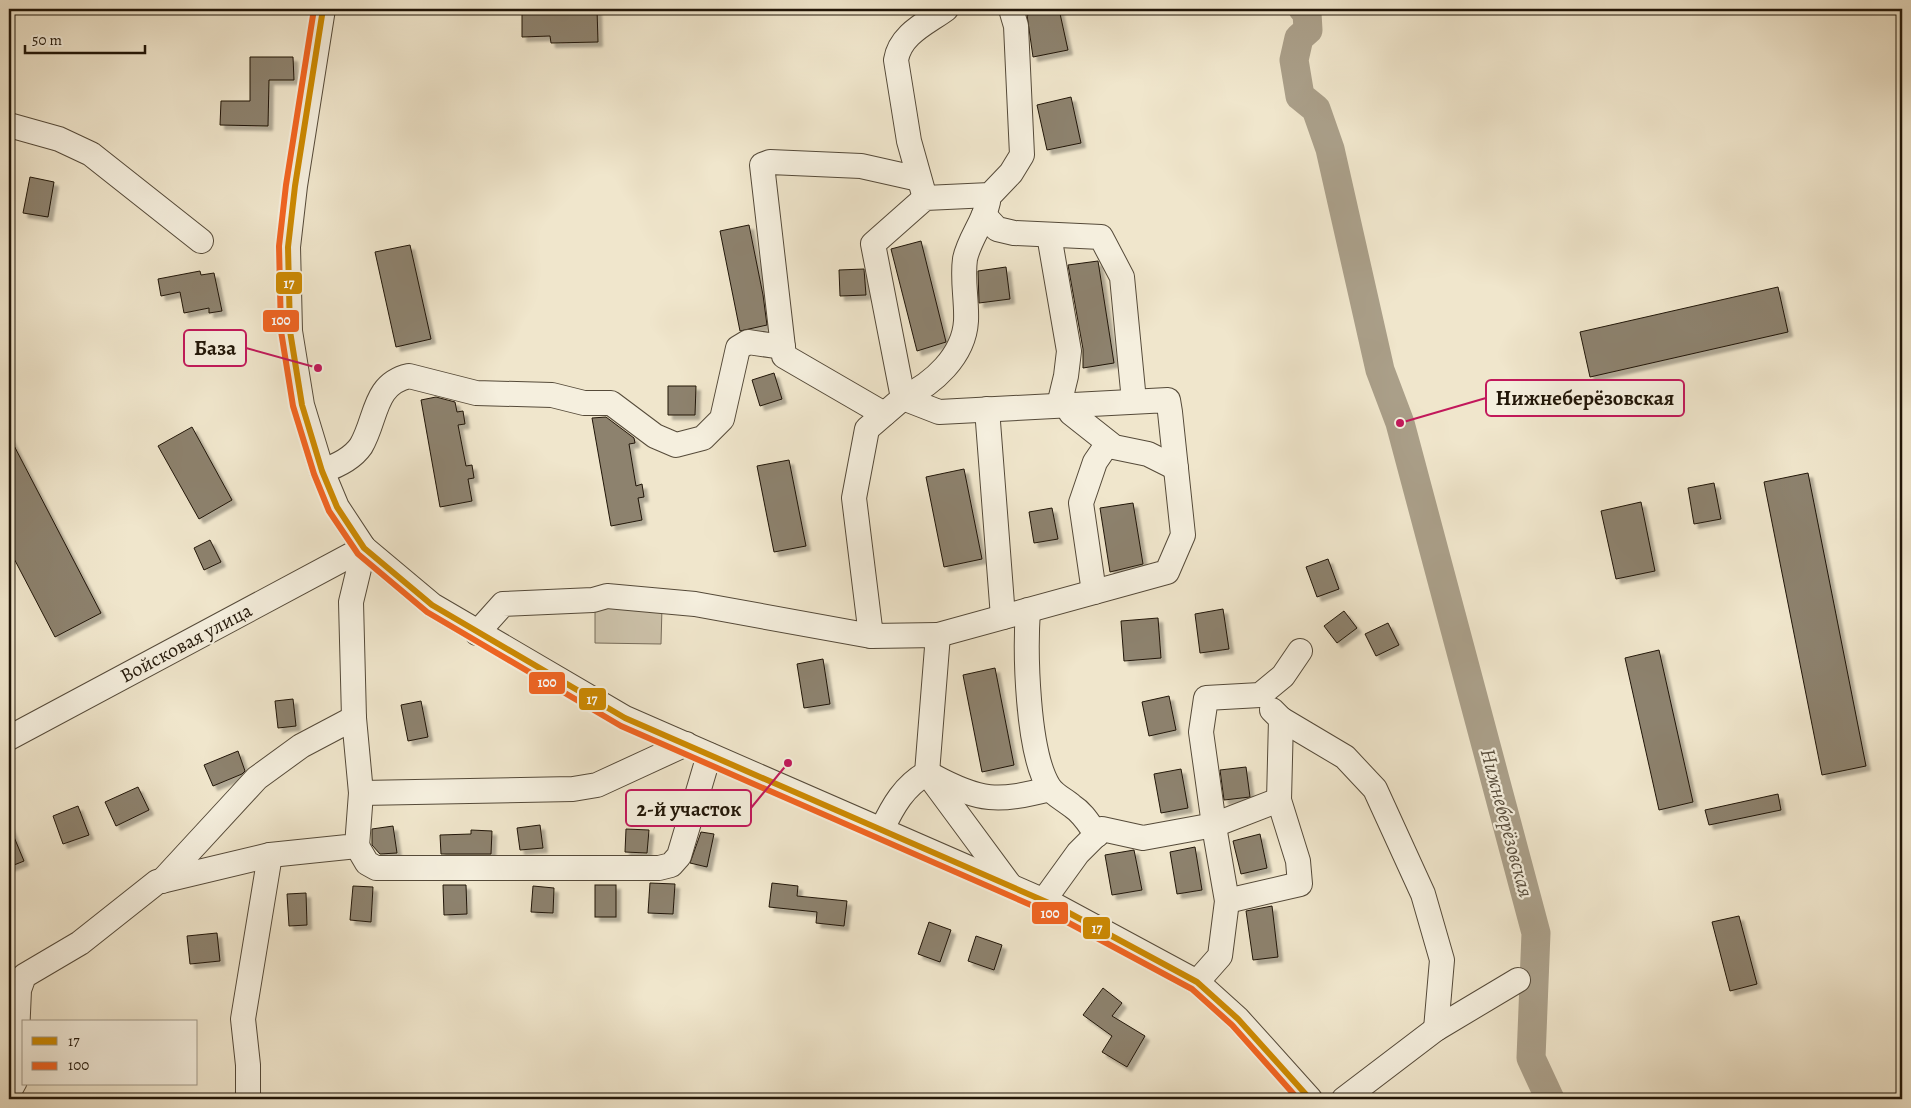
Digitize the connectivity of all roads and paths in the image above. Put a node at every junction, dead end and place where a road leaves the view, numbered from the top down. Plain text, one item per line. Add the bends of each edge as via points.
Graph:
1 (323, 9) edge
2 (946, 9) edge
3 (1011, 9) edge
4 (9, 125) edge
5 (9, 132) edge
6 (922, 188) junction
7 (987, 205) junction
8 (1049, 235) junction
9 (201, 241) dead end
10 (783, 347) junction
11 (903, 398) junction
12 (1134, 402) junction
13 (1062, 405) junction
14 (987, 409) junction
15 (884, 414) junction
16 (1108, 443) junction
17 (1176, 468) junction
18 (322, 471) junction
19 (364, 548) junction
20 (1094, 592) junction
21 (1028, 610) junction
22 (1003, 617) junction
23 (477, 633) junction
24 (938, 635) junction
25 (871, 636) junction
26 (1300, 651) dead end
27 (1260, 695) junction
28 (354, 718) junction
29 (1281, 719) junction
30 (9, 738) edge
31 (686, 744) junction
32 (709, 755) junction
33 (927, 773) junction
34 (1050, 788) junction
35 (361, 793) junction
36 (1279, 800) junction
37 (1214, 825) junction
38 (882, 829) junction
39 (1097, 835) junction
40 (357, 846) junction
41 (270, 855) junction
42 (162, 880) junction
43 (1010, 885) junction
44 (1044, 900) junction
45 (1227, 901) junction
46 (1518, 980) dead end
47 (1197, 982) junction
48 (1436, 1029) junction
49 (9, 1092) edge
50 (248, 1099) edge
51 (1310, 1099) edge
52 (1344, 1099) edge

1 - 18 street via 288,247 290,332 302,405
2 - 6 street via 906,38 897,50 909,141
3 - 7 street via 1016,26 1022,156
4 - 5 street
4 - 9 street via 59,139 91,154
6 - 7 street
6 - 10 street via 861,166 762,164
6 - 11 street via 873,244
7 - 8 street via 997,229
7 - 11 street via 966,258 966,319 960,344 952,359 929,383
8 - 12 street via 1101,237 1122,277
8 - 13 street via 1069,351
10 - 15 street via 784,356
10 - 18 street via 748,342 738,348 722,419 703,438 676,445 655,436 611,404 584,404 552,395 476,393 409,376 398,378 381,396 360,446 341,464
11 - 14 street via 939,412
11 - 15 street
12 - 13 street
12 - 17 street via 1168,400
13 - 14 street
13 - 16 street
14 - 22 street
15 - 25 street via 867,429 854,498
16 - 17 street via 1148,454
16 - 20 street via 1095,462 1081,503
17 - 20 street via 1183,535 1167,572
18 - 19 street via 337,507
19 - 23 street via 432,606
19 - 28 street via 351,602
19 - 30 street, Войсковая улица
20 - 21 street
21 - 22 street
21 - 34 street via 1025,654 1032,723 1039,760
22 - 24 street
23 - 25 street via 504,604 593,600 607,596 695,604
23 - 31 street via 625,718
24 - 25 street
24 - 33 street
26 - 27 street via 1283,676
27 - 29 street
27 - 37 street via 1206,698 1201,732
28 - 35 street
28 - 42 street via 307,742 257,778
29 - 36 street
29 - 48 street via 1345,757 1375,789 1423,894 1442,960
31 - 32 street
31 - 35 street via 597,785 573,789
32 - 38 street
32 - 40 street via 678,856 671,865 659,868 376,868 367,863
33 - 34 street via 975,796 1001,798
33 - 38 street via 903,792
33 - 43 street
34 - 39 street via 1084,816
35 - 40 street
36 - 37 street
36 - 45 street via 1298,861 1300,884
37 - 39 street via 1143,838 1102,829
37 - 45 street
38 - 43 street
39 - 44 street via 1078,854
40 - 41 street
41 - 42 street
41 - 50 street via 243,1019
42 - 49 street via 80,943 24,976 19,990 15,1081
43 - 44 street
44 - 47 street
45 - 47 street via 1220,956
46 - 48 street
47 - 51 street via 1238,1019
48 - 52 street

